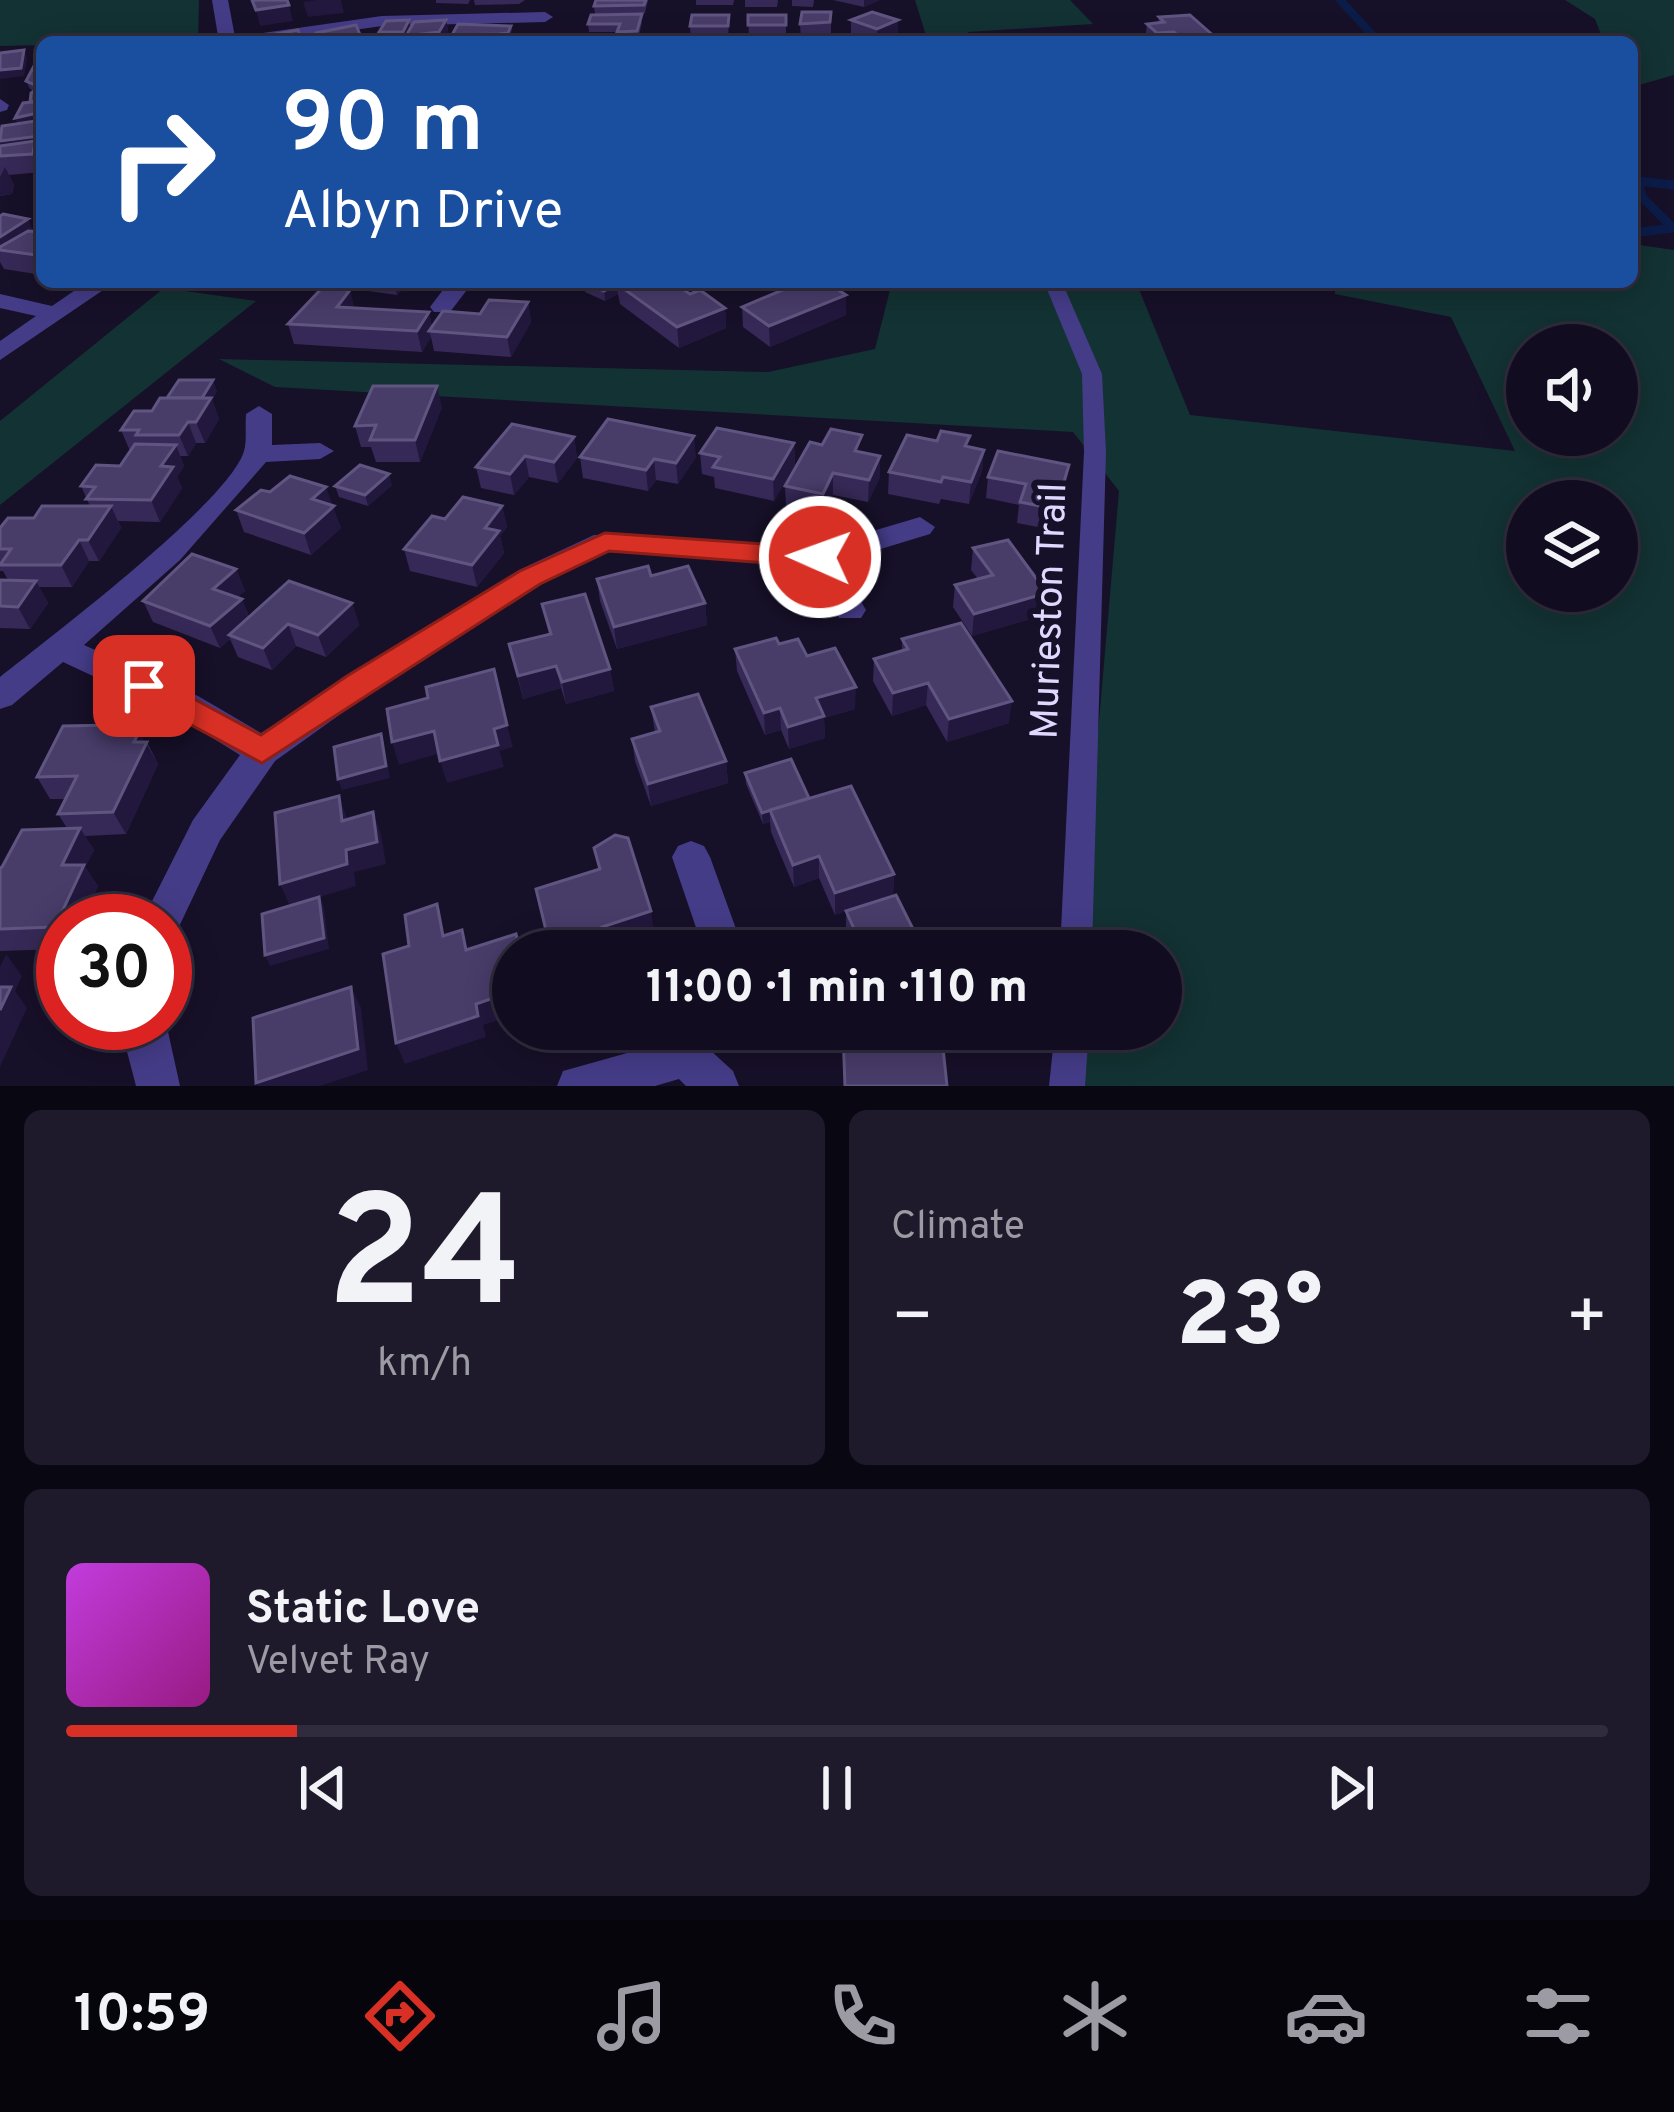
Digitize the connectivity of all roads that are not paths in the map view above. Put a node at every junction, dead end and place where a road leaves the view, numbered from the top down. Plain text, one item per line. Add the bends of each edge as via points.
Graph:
1 (220, 0) edge
2 (549, 9) edge
3 (230, 36) edge
4 (275, 36) edge
5 (94, 288) edge
6 (456, 288) edge
7 (1056, 288) edge
8 (0, 301) edge
9 (442, 307) edge
10 (56, 314) junction
11 (0, 352) edge
12 (259, 414) dead end
13 (320, 451) dead end
14 (258, 454) junction
15 (920, 527) dead end
16 (820, 557) junction
17 (850, 610) dead end
18 (61, 648) junction
19 (0, 696) edge
20 (262, 751) junction
21 (691, 857) dead end
22 (175, 894) edge
23 (717, 930) edge
24 (1077, 930) edge
25 (148, 1050) edge
26 (1070, 1050) edge
27 (700, 1057) edge
28 (158, 1086) edge
29 (579, 1086) edge
30 (1067, 1086) edge

1 - 3 street
2 - 4 street
5 - 10 street
6 - 9 street
7 - 24 lane, Murieston Trail via 1093,374
8 - 10 street
10 - 11 street
12 - 14 street
13 - 14 street
14 - 18 street via 163,561
15 - 16 street
16 - 17 street
16 - 20 street via 605,542 530,578
18 - 19 street
18 - 20 street via 186,705
20 - 22 street via 206,831
21 - 23 street
25 - 28 street
26 - 30 lane
27 - 29 street

